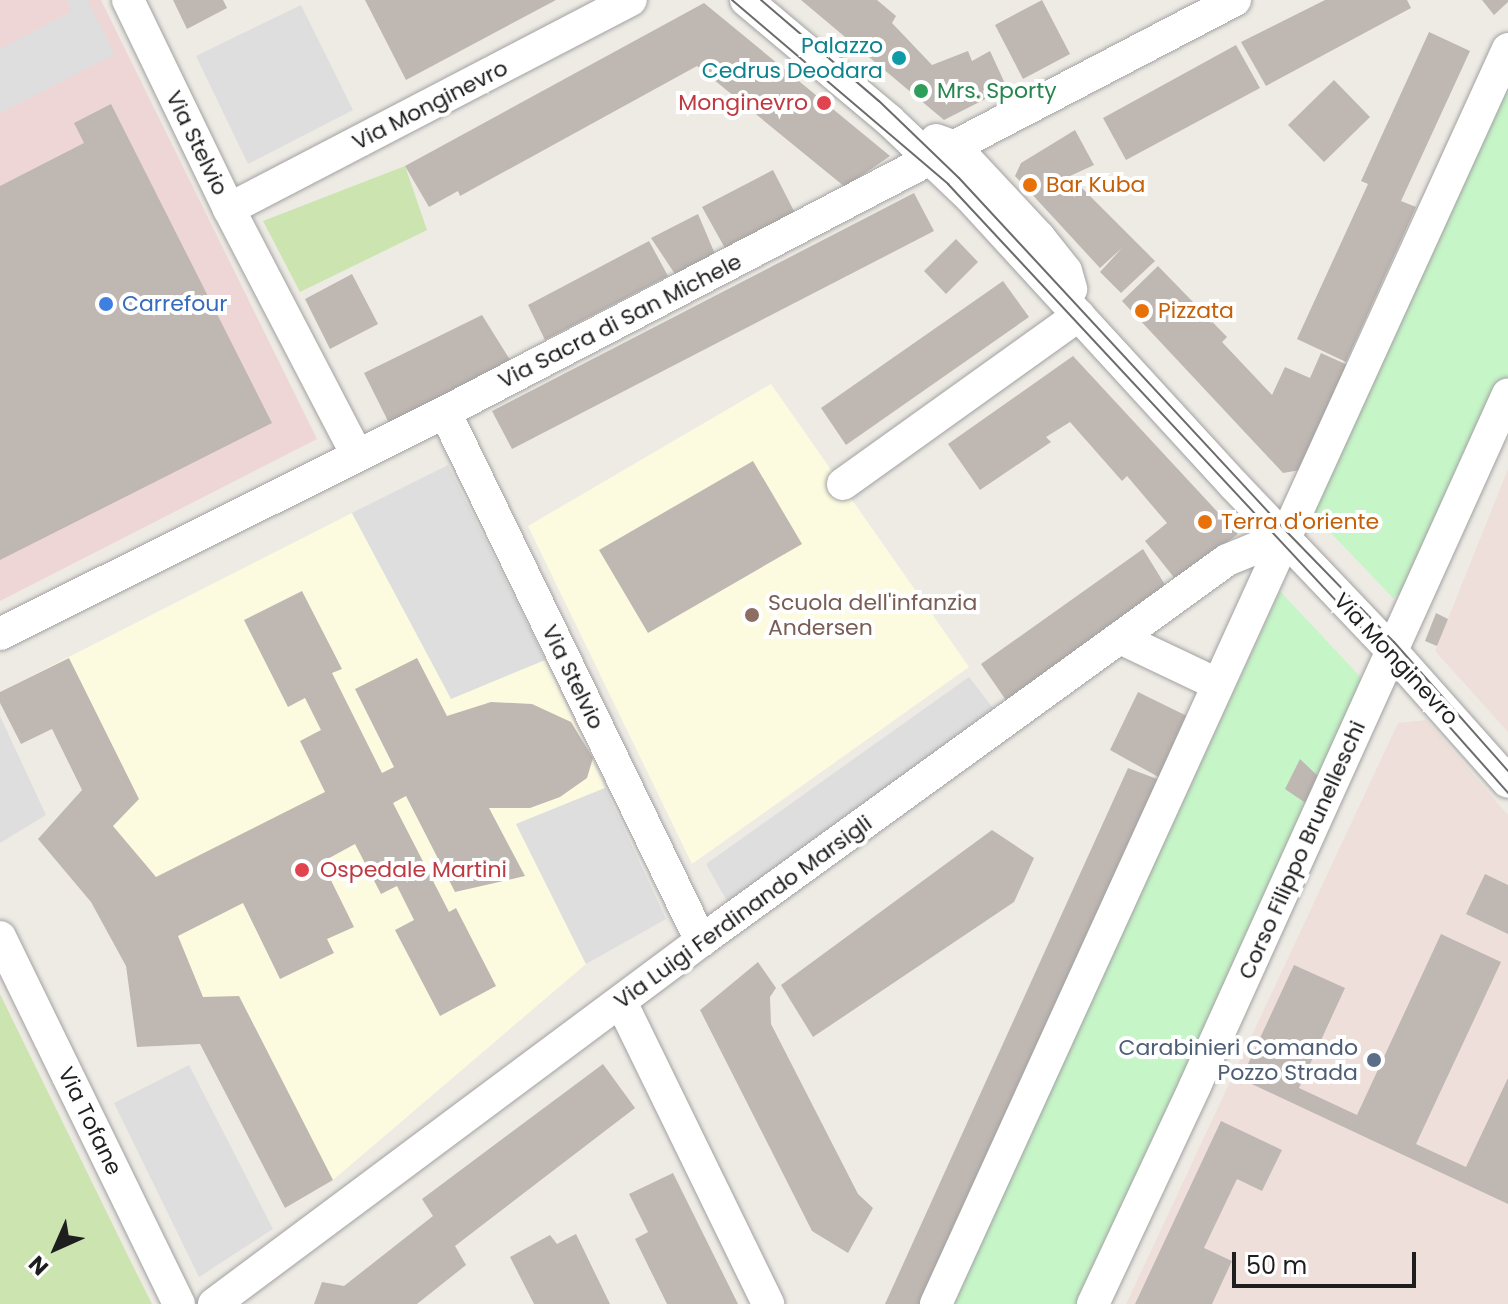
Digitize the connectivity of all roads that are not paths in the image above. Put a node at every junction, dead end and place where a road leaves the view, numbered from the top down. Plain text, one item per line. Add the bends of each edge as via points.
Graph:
1 (128, 0) edge
2 (631, 0) edge
3 (746, 0) edge
4 (1235, 0) edge
5 (1508, 49) edge
6 (943, 153) junction
7 (229, 209) junction
8 (1079, 315) junction
9 (1508, 394) edge
10 (445, 412) junction
11 (357, 455) junction
12 (843, 484) dead end
13 (1283, 537) junction
14 (0, 634) edge
15 (1120, 638) junction
16 (1391, 650) junction
17 (1217, 684) junction
18 (1508, 782) edge
19 (0, 937) edge
20 (701, 941) junction
21 (621, 1002) junction
22 (266, 1264) junction
23 (179, 1304) edge
24 (214, 1304) edge
25 (251, 1304) edge
26 (768, 1304) edge
27 (936, 1304) edge
28 (1093, 1304) edge

1 - 7 street, Via Stelvio
2 - 7 street, Via Monginevro
3 - 6 street, Via Monginevro via 889,120
4 - 6 street, Via Sacra di San Michele
5 - 13 street
6 - 8 street, Via Monginevro
6 - 10 street, Via Sacra di San Michele
7 - 11 street, Via Stelvio
8 - 12 street
8 - 13 street, Via Monginevro
9 - 16 street, Corso Filippo Brunelleschi
10 - 11 street, Via Sacra di San Michele
10 - 20 street, Via Stelvio
11 - 14 street, Via Sacra di San Michele
13 - 15 street, Via Luigi Ferdinando Marsigli via 1227,560
13 - 16 street, Via Monginevro
13 - 17 street
15 - 17 street
15 - 20 street, Via Luigi Ferdinando Marsigli
16 - 18 street, Via Monginevro
16 - 28 street, Corso Filippo Brunelleschi
17 - 27 street
19 - 23 street, Via Tofane
20 - 21 street, Via Luigi Ferdinando Marsigli
21 - 22 street, Via Luigi Ferdinando Marsigli
21 - 26 street
22 - 24 street, Via Luigi Ferdinando Marsigli
22 - 25 street

